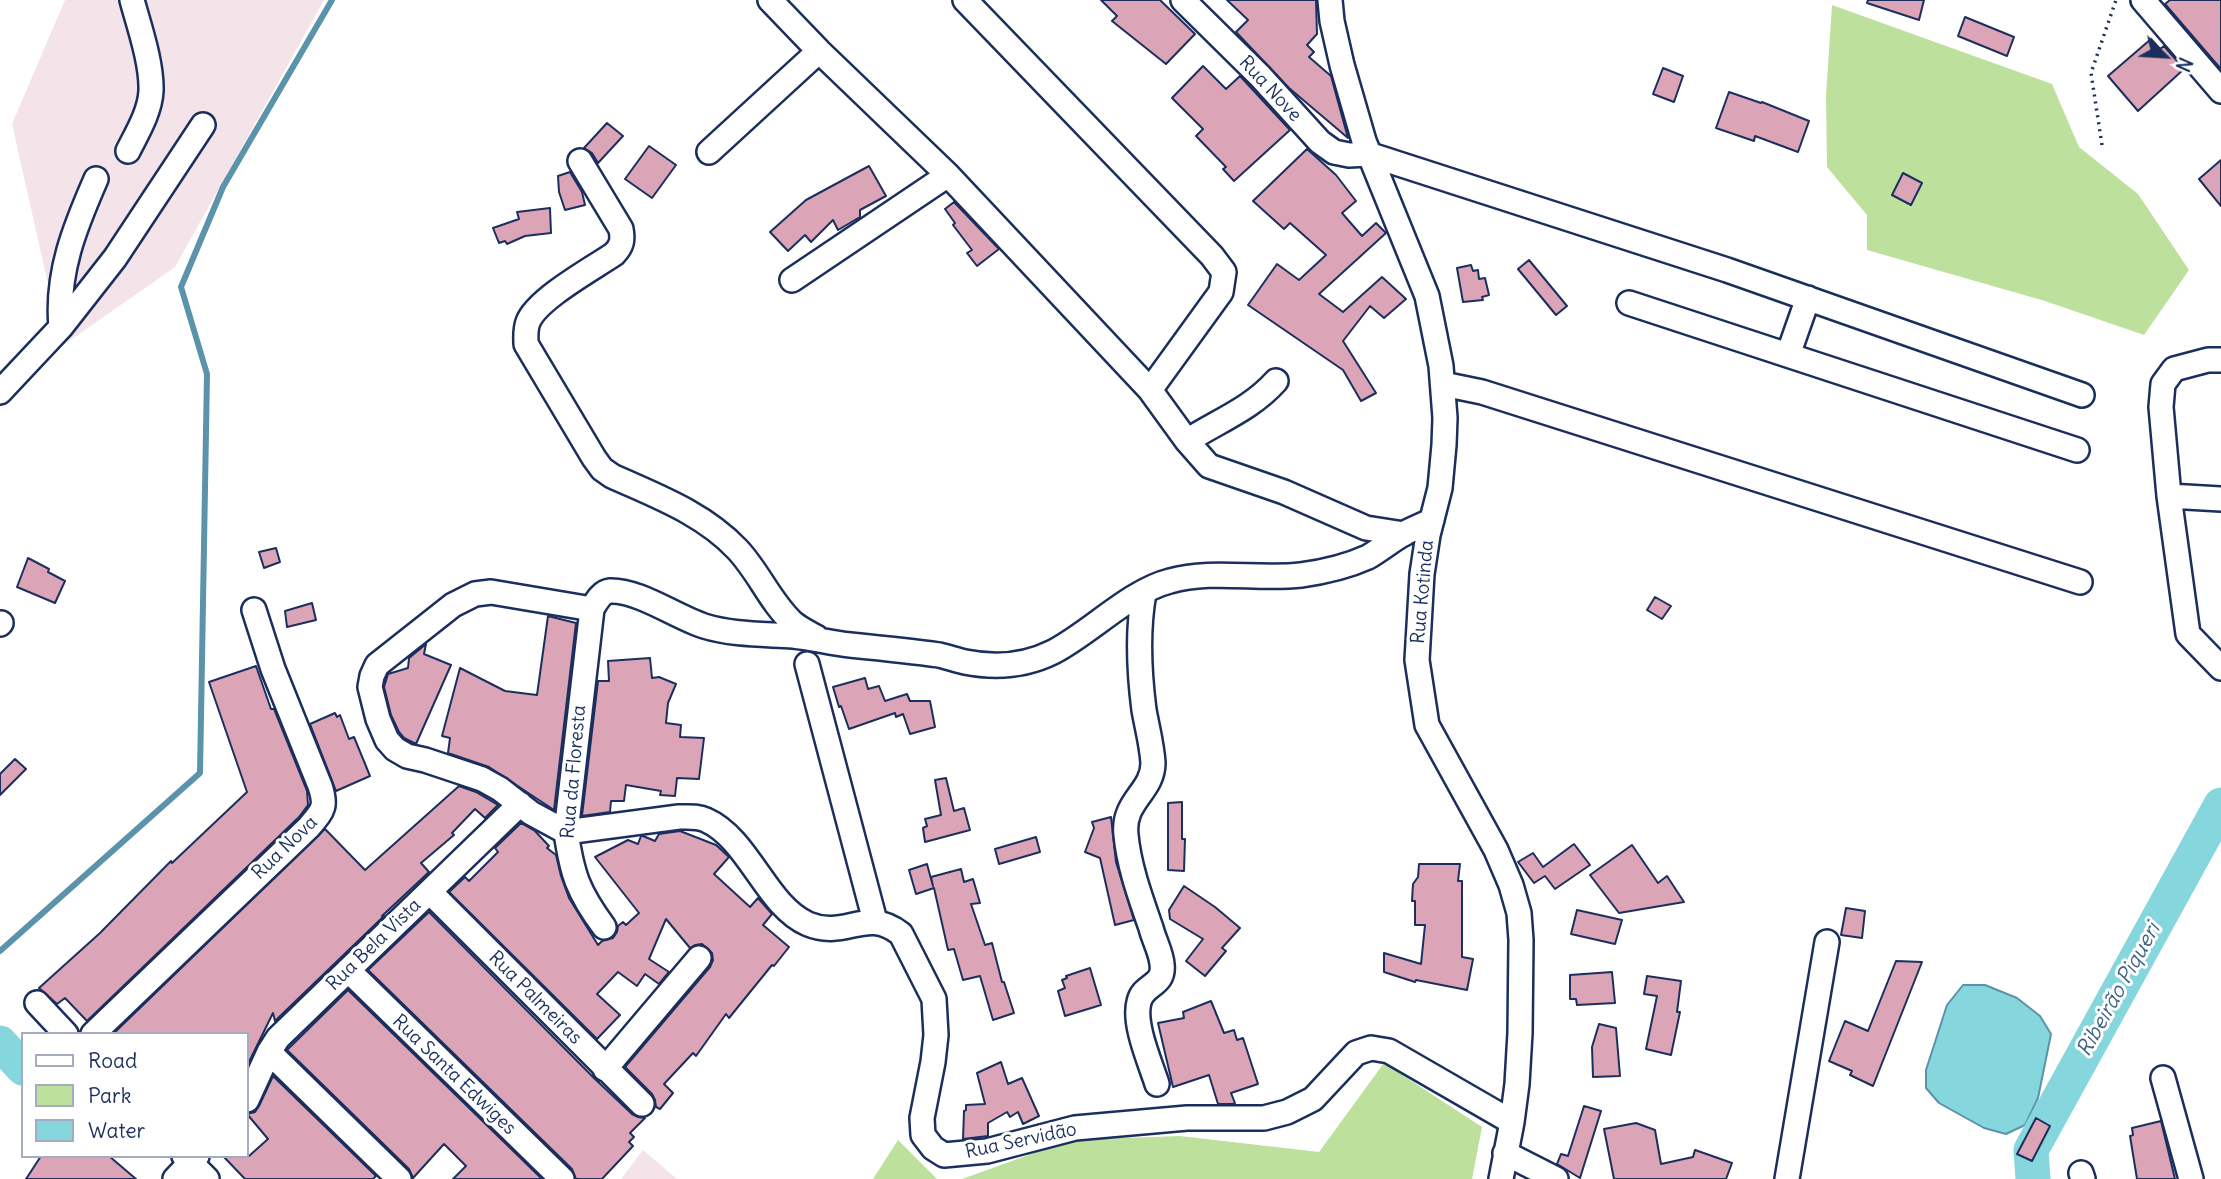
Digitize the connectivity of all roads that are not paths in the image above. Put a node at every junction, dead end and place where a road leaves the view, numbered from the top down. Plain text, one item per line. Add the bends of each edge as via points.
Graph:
1 (132, 0) edge
2 (770, 0) edge
3 (965, 0) edge
4 (1182, 0) edge
5 (1330, 0) edge
6 (2143, 0) edge
7 (819, 51) junction
8 (2221, 91) edge
9 (203, 125) dead end
10 (128, 151) dead end
11 (709, 152) dead end
12 (1368, 154) junction
13 (580, 161) dead end
14 (948, 175) junction
15 (96, 179) dead end
16 (792, 281) dead end
17 (1808, 298) junction
18 (1629, 303) dead end
19 (61, 327) junction
20 (1788, 355) junction
21 (2221, 360) edge
22 (1276, 381) dead end
23 (1443, 384) junction
24 (1150, 390) junction
25 (0, 392) edge
26 (2082, 395) dead end
27 (1187, 441) junction
28 (2077, 450) dead end
29 (2169, 496) junction
30 (2221, 499) edge
31 (1432, 520) junction
32 (1404, 534) junction
33 (2080, 582) dead end
34 (1144, 593) junction
35 (592, 609) junction
36 (254, 610) dead end
37 (822, 640) junction
38 (2218, 661) edge
39 (807, 664) dead end
40 (520, 804) junction
41 (566, 832) junction
42 (430, 892) junction
43 (875, 921) junction
44 (604, 927) dead end
45 (1827, 942) dead end
46 (699, 958) dead end
47 (348, 970) junction
48 (37, 1003) dead end
49 (64, 1032) edge
50 (95, 1032) edge
51 (269, 1052) junction
52 (605, 1069) junction
53 (2163, 1078) dead end
54 (1157, 1084) dead end
55 (248, 1098) edge
56 (642, 1104) dead end
57 (1512, 1122) junction
58 (1505, 1153) junction
59 (186, 1164) edge
60 (208, 1179) edge
61 (398, 1179) edge
62 (562, 1179) edge
63 (1501, 1179) edge
64 (1556, 1179) edge
65 (1787, 1179) edge
66 (2191, 1179) edge

1 - 10 street via 151,90
2 - 7 street
3 - 24 street via 1224,272 1221,292
4 - 12 street, Rua Nove via 1320,142 1334,152
5 - 12 street, Rua Kotinda via 1342,65
6 - 8 street
7 - 11 street
7 - 14 street
9 - 19 street via 115,258
12 - 17 street, Rua Nove
12 - 23 street, Rua Kotinda via 1427,296
13 - 37 street via 621,229 621,248 539,305 525,329 526,344 602,469 713,527 738,550 794,624
14 - 16 street
14 - 24 street
15 - 19 street via 64,264
17 - 20 street
17 - 26 street, Rua Nove
18 - 20 street
19 - 25 street
20 - 28 street
21 - 29 street via 2174,369 2163,384
22 - 27 street via 1237,414
23 - 31 street, Rua Kotinda via 1444,445
23 - 33 street via 1482,392
24 - 27 street
27 - 32 street via 1209,466 1366,528
29 - 30 street
29 - 38 street via 2188,634
31 - 32 street
31 - 57 street, Rua Kotinda via 1418,616 1418,668 1427,725 1496,850 1521,923 1520,1033
32 - 34 street via 1365,558 1339,567 1275,577 1189,577
34 - 37 street via 1053,652 1003,666
34 - 54 street via 1141,673 1153,765 1151,776 1130,806 1126,835 1162,959 1160,980 1143,992 1137,1013
35 - 37 street via 604,593 619,593 720,630
35 - 40 street via 491,592 475,594 420,630 377,665 372,676 377,719 395,749 482,779
35 - 41 street, Rua da Floresta
36 - 50 street, Rua Nova via 325,799 322,812
39 - 43 street
40 - 41 street
40 - 42 street, Rua Bela Vista
41 - 43 street via 697,817 730,839 804,923 835,929
41 - 44 street, Rua da Floresta via 579,889
42 - 47 street, Rua Bela Vista
42 - 52 street, Rua Palmeiras
43 - 57 street, Rua Servidão via 901,934 934,999 936,1035 923,1135 944,1154 987,1151 1075,1128 1187,1118 1264,1118 1312,1099 1356,1053 1371,1048 1389,1051
45 - 65 street
46 - 52 street
47 - 51 street, Rua Bela Vista
47 - 62 street, Rua Santa Edwiges
48 - 49 street
51 - 55 street, Rua Bela Vista
51 - 61 street
52 - 56 street, Rua Palmeiras
53 - 66 street
57 - 58 street, Rua Kotinda
58 - 63 street, Rua Kotinda
58 - 64 street
59 - 60 street

